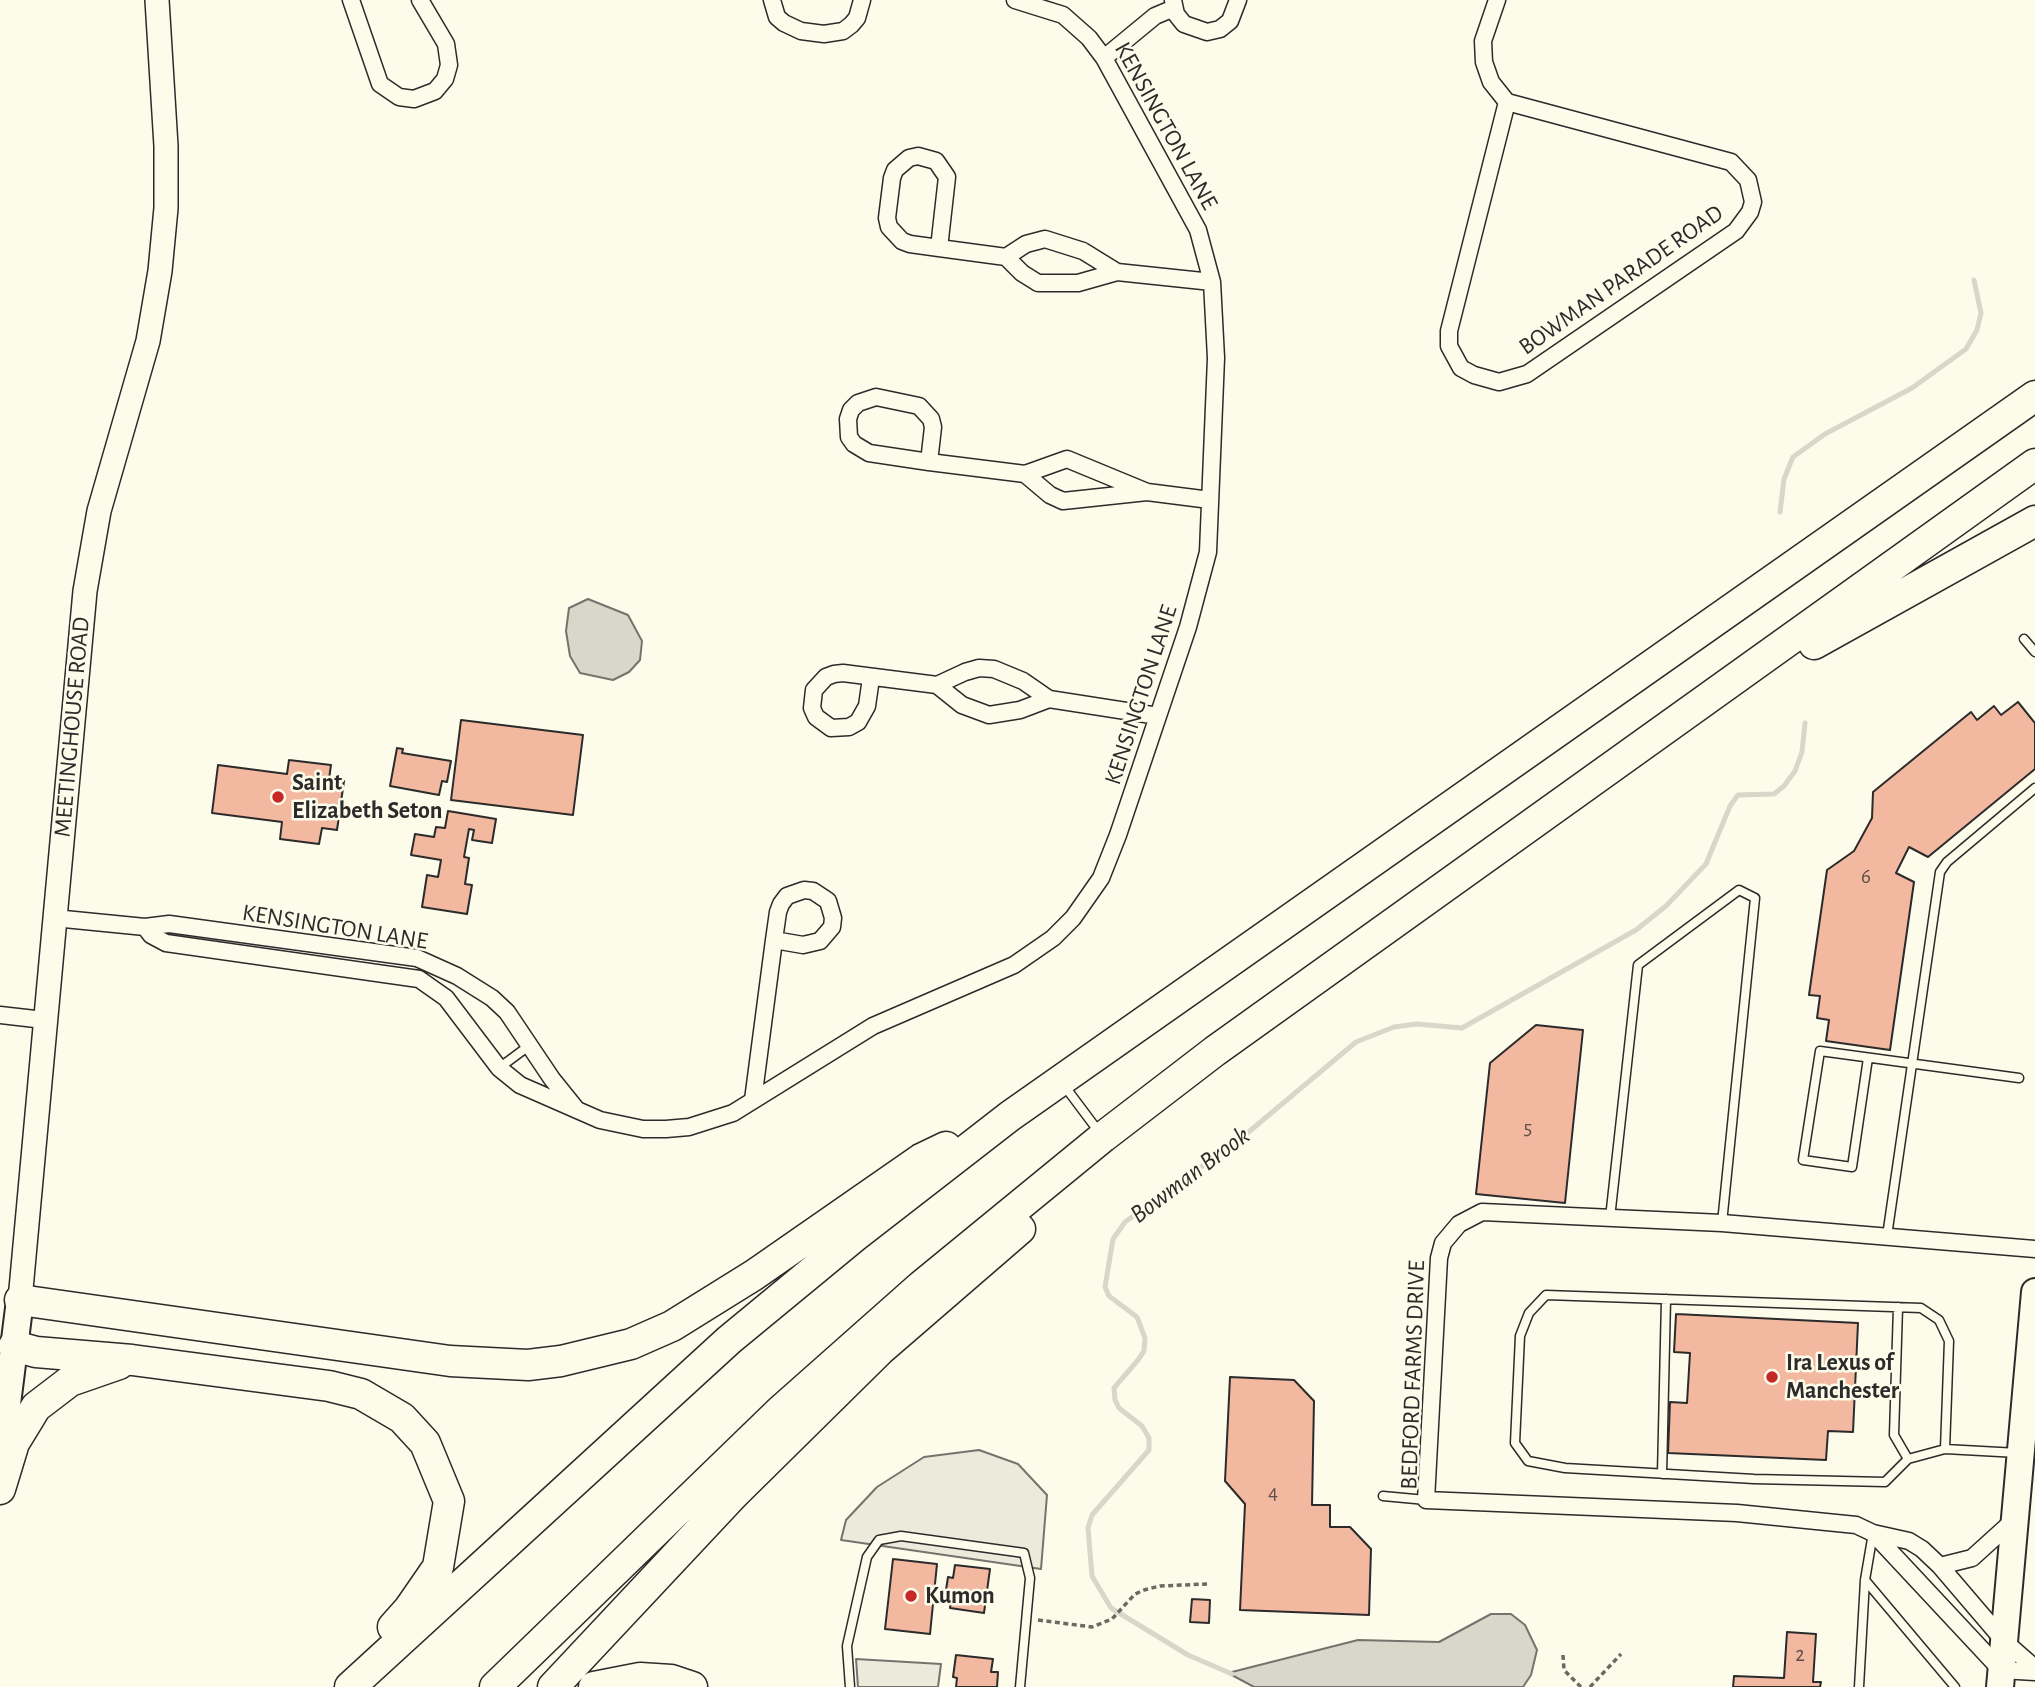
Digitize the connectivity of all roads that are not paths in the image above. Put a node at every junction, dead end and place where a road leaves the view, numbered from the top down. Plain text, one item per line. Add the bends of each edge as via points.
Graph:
1 (157, 0) edge
2 (351, 0) edge
3 (420, 0) edge
4 (772, 0) edge
5 (862, 0) edge
6 (1015, 0) edge
7 (1238, 0) edge
8 (1497, 0) edge
9 (1173, 4) edge
10 (1104, 58) junction
11 (1507, 102) junction
12 (939, 248) junction
13 (1006, 257) junction
14 (1117, 272) junction
15 (1212, 282) junction
16 (2035, 396) edge
17 (929, 462) junction
18 (2035, 464) edge
19 (1025, 474) junction
20 (1147, 492) junction
21 (1210, 500) junction
22 (2035, 521) edge
23 (2024, 639) dead end
24 (2035, 652) edge
25 (871, 678) dead end
26 (937, 685) junction
27 (1049, 699) junction
28 (1694, 710) junction
29 (1158, 716) junction
30 (2035, 788) edge
31 (54, 918) junction
32 (177, 925) junction
33 (145, 927) junction
34 (774, 940) dead end
35 (174, 944) junction
36 (365, 951) junction
37 (362, 970) junction
38 (0, 1015) edge
39 (44, 1020) junction
40 (530, 1045) junction
41 (1215, 1051) junction
42 (1868, 1058) junction
43 (1911, 1065) junction
44 (499, 1068) junction
45 (2019, 1078) dead end
46 (1061, 1081) junction
47 (753, 1100) junction
48 (579, 1112) junction
49 (1010, 1116) junction
50 (1103, 1138) junction
51 (1610, 1218) junction
52 (1722, 1223) junction
53 (1887, 1236) junction
54 (2035, 1249) edge
55 (2035, 1292) edge
56 (15, 1299) junction
57 (1667, 1299) junction
58 (1899, 1307) junction
59 (11, 1344) junction
60 (132, 1360) junction
61 (1945, 1449) junction
62 (2021, 1453) junction
63 (1908, 1459) junction
64 (0, 1460) edge
65 (1662, 1474) junction
66 (0, 1489) edge
67 (1383, 1496) dead end
68 (1426, 1500) junction
69 (2015, 1518) junction
70 (1873, 1533) junction
71 (1940, 1566) junction
72 (1865, 1580) junction
73 (2004, 1642) junction
74 (2035, 1670) edge
75 (2001, 1679) edge
76 (335, 1687) edge
77 (350, 1687) edge
78 (495, 1687) edge
79 (553, 1687) edge
80 (594, 1687) edge
81 (692, 1687) edge
82 (850, 1687) edge
83 (1020, 1687) edge
84 (1859, 1687) edge
85 (1955, 1687) edge

1 - 31 street, MEETINGHOUSE ROAD via 166,146 160,271 148,341 99,511 86,580
2 - 3 street via 380,84 399,97 414,99 435,90 449,65 446,44
4 - 5 street via 784,23 824,34 852,25
6 - 10 street, KENSINGTON LANE via 1063,15
7 - 9 street via 1230,21 1207,32 1189,28
8 - 11 street via 1483,41 1484,62 1491,82
9 - 10 street
10 - 15 street, KENSINGTON LANE via 1198,230
11 - 11 street, BOWMAN PARADE ROAD via 1731,162 1748,180 1753,202 1735,231 1527,374 1499,382 1461,368 1448,346
12 - 12 street via 902,241 889,227 892,178 909,158 936,161 947,177
12 - 13 street
13 - 14 street via 1038,283 1078,283
13 - 14 street via 1045,239 1083,251
14 - 15 street
15 - 21 street, KENSINGTON LANE via 1216,358
16 - 46 highway
17 - 17 street via 861,450 849,437 851,410 876,397 919,406 933,427
17 - 19 street
18 - 28 highway
19 - 20 street via 1063,501
19 - 20 street via 1067,459
20 - 21 street
21 - 29 street, KENSINGTON LANE via 1208,552 1200,589
22 - 28 highway
23 - 24 lane
25 - 26 street
26 - 27 street via 972,670 994,669 1009,673
26 - 27 street via 962,705 989,715
27 - 29 street
28 - 41 highway
29 - 47 street, KENSINGTON LANE via 1101,878 1054,938 1014,965 852,1038
30 - 43 lane via 1940,872
31 - 33 street, KENSINGTON LANE
31 - 39 street, MEETINGHOUSE ROAD
32 - 33 street, KENSINGTON LANE
32 - 35 lane
32 - 36 street, KENSINGTON LANE
33 - 35 street, KENSINGTON LANE via 160,940
34 - 47 street
35 - 37 street, KENSINGTON LANE
36 - 37 lane
36 - 40 street, KENSINGTON LANE via 417,958 457,976 507,1012
37 - 44 street, KENSINGTON LANE via 428,983 461,1015
38 - 39 street
39 - 56 street, MEETINGHOUSE ROAD
40 - 44 lane
40 - 48 street, KENSINGTON LANE
41 - 50 highway
41 - 79 highway via 1164,1104 880,1350 734,1494
42 - 42 lane via 1820,1051 1803,1160 1852,1167
42 - 43 lane
43 - 45 lane
43 - 53 lane
44 - 48 street, KENSINGTON LANE via 520,1085
46 - 49 highway
46 - 50 lane
47 - 48 street, KENSINGTON LANE via 712,1122 666,1129 621,1126
49 - 56 highway via 921,1159 672,1326 631,1344 573,1359 528,1365 450,1361
49 - 77 highway via 729,1340
50 - 78 highway via 921,1286 780,1411
51 - 52 street, BEDFORD FARMS DRIVE
51 - 52 lane via 1638,965 1739,890 1755,898
51 - 68 street, BEDFORD FARMS DRIVE via 1482,1212 1459,1224 1443,1243
52 - 53 street, BEDFORD FARMS DRIVE
53 - 54 street, BEDFORD FARMS DRIVE
55 - 62 main road
56 - 59 main road, MEETINGHOUSE ROAD
57 - 58 lane
57 - 65 lane
57 - 65 lane via 1546,1295 1529,1312 1520,1336 1515,1443 1528,1461
58 - 61 lane via 1931,1312 1949,1341
58 - 63 lane via 1894,1435
59 - 60 highway via 36,1352
59 - 64 main road, MEETINGHOUSE ROAD
60 - 66 highway via 70,1381 37,1407 14,1443
60 - 76 highway via 293,1380 361,1394 402,1418 425,1443 449,1501 438,1567 409,1609
61 - 62 lane
61 - 63 lane
62 - 69 main road
63 - 65 lane via 1885,1482
67 - 68 lane
68 - 70 street, BEDFORD FARMS DRIVE via 1737,1513 1845,1522
69 - 71 street via 1972,1558
69 - 73 main road
70 - 71 street, BEDFORD FARMS DRIVE via 1909,1541
70 - 72 lane
70 - 75 street, BEDFORD FARMS DRIVE
71 - 73 street, BEDFORD FARMS DRIVE
72 - 84 lane
72 - 85 lane
73 - 74 street, BEDFORD FARMS DRIVE
73 - 75 main road
74 - 75 street, BEDFORD FARMS DRIVE
80 - 81 highway via 640,1678
82 - 83 lane via 847,1646 867,1557 879,1540 901,1536 1024,1553 1030,1578 1029,1619

